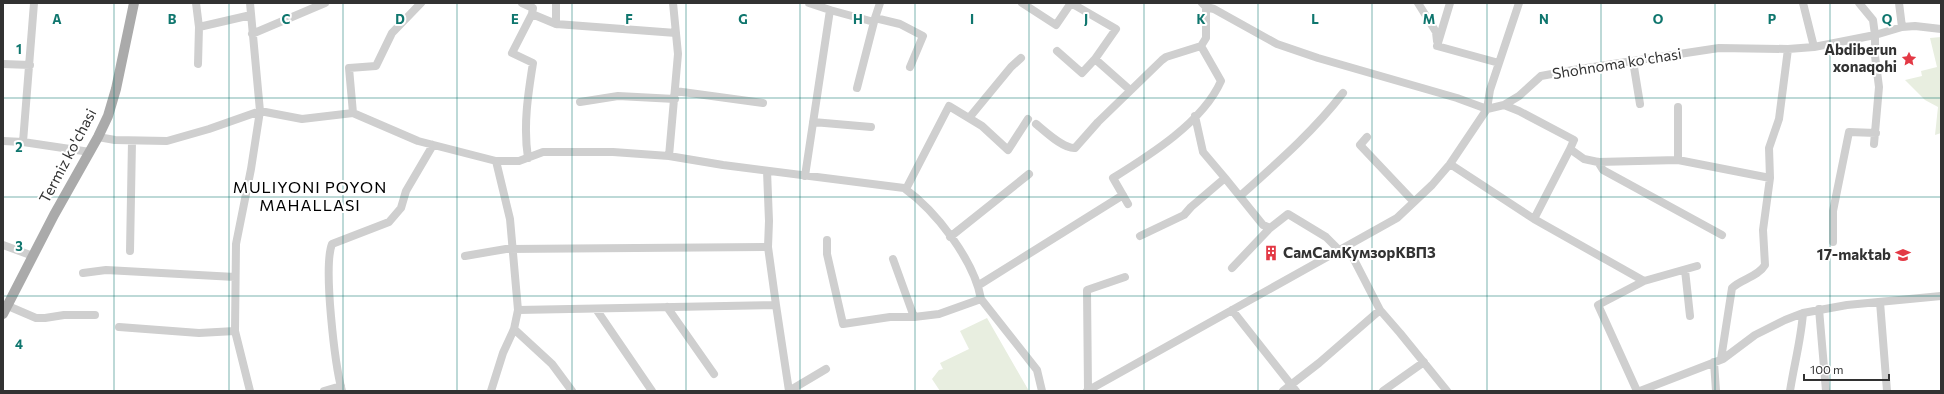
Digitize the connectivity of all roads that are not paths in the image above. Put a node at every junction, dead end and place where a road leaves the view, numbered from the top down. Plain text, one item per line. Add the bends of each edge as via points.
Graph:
1 (34, 3) edge
2 (134, 3) edge
3 (196, 3) edge
4 (250, 3) edge
5 (325, 3) edge
6 (421, 3) edge
7 (522, 3) edge
8 (556, 3) edge
9 (673, 3) edge
10 (810, 3) edge
11 (880, 3) edge
12 (1022, 3) edge
13 (1071, 3) edge
14 (1418, 3) edge
15 (1450, 3) edge
16 (1519, 3) edge
17 (1803, 3) edge
18 (1859, 3) edge
19 (1900, 3) edge
20 (1204, 5) edge
21 (830, 10) junction
22 (532, 14) junction
23 (251, 15) junction
24 (875, 20) junction
25 (556, 24) junction
26 (199, 27) junction
27 (1902, 27) junction
28 (1941, 29) edge
29 (676, 33) junction
30 (252, 34) junction
31 (1875, 35) junction
32 (1201, 46) junction
33 (1437, 46) junction
34 (1814, 47) junction
35 (1788, 49) junction
36 (1056, 51) dead end
37 (1021, 58) dead end
38 (1095, 59) junction
39 (1633, 61) junction
40 (1499, 63) junction
41 (3, 64) edge
42 (198, 64) dead end
43 (30, 65) junction
44 (910, 67) dead end
45 (857, 88) dead end
46 (1130, 90) junction
47 (1343, 93) dead end
48 (675, 95) junction
49 (580, 102) dead end
50 (763, 103) dead end
51 (1640, 104) dead end
52 (1504, 105) junction
53 (1678, 107) dead end
54 (1488, 109) junction
55 (260, 111) junction
56 (353, 113) junction
57 (1195, 116) junction
58 (969, 118) junction
59 (1028, 119) dead end
60 (813, 122) junction
61 (1036, 124) dead end
62 (871, 127) dead end
63 (1876, 133) junction
64 (98, 137) junction
65 (1367, 137) dead end
66 (3, 141) edge
67 (132, 141) junction
68 (23, 142) junction
69 (1874, 144) dead end
70 (433, 145) junction
71 (1570, 149) junction
72 (90, 152) junction
73 (668, 156) junction
74 (528, 158) junction
75 (1678, 160) junction
76 (496, 162) junction
77 (1598, 162) junction
78 (1450, 164) junction
79 (767, 171) junction
80 (1029, 174) dead end
81 (805, 176) junction
82 (1225, 178) junction
83 (1770, 178) junction
84 (906, 189) junction
85 (1123, 195) junction
86 (1240, 196) junction
87 (1414, 202) junction
88 (1128, 204) dead end
89 (1534, 219) junction
90 (1270, 228) junction
91 (1722, 235) dead end
92 (1140, 236) dead end
93 (950, 237) junction
94 (827, 240) dead end
95 (1833, 242) dead end
96 (3, 245) edge
97 (1348, 246) junction
98 (768, 247) junction
99 (513, 248) junction
100 (1339, 250) junction
101 (130, 251) dead end
102 (33, 256) junction
103 (465, 256) dead end
104 (893, 258) dead end
105 (1697, 266) dead end
106 (1232, 268) dead end
107 (1685, 270) junction
108 (83, 273) dead end
109 (235, 277) junction
110 (1125, 277) dead end
111 (1644, 282) junction
112 (979, 285) junction
113 (1941, 296) edge
114 (982, 299) junction
115 (1880, 302) junction
116 (776, 305) junction
117 (667, 307) junction
118 (596, 309) junction
119 (1818, 309) junction
120 (5, 310) edge
121 (518, 310) junction
122 (1232, 310) junction
123 (1380, 310) junction
124 (1804, 313) junction
125 (95, 315) dead end
126 (1690, 316) dead end
127 (914, 317) junction
128 (119, 327) dead end
129 (514, 328) junction
130 (235, 331) junction
131 (1718, 361) junction
132 (1424, 362) junction
133 (826, 369) dead end
134 (714, 374) dead end
135 (1294, 388) edge
136 (341, 389) edge
137 (1088, 390) edge
138 (250, 391) edge
139 (324, 391) edge
140 (491, 391) edge
141 (572, 391) edge
142 (652, 391) edge
143 (1042, 391) edge
144 (1283, 391) edge
145 (1383, 391) edge
146 (1447, 391) edge
147 (1637, 391) edge
148 (1640, 391) edge
149 (1716, 391) edge
150 (1790, 391) edge
151 (1826, 391) edge
152 (1887, 391) edge

1 - 43 street
2 - 64 main road, Termiz ko'chasi via 116,89
3 - 26 street
4 - 23 street
5 - 30 street
6 - 56 street via 392,33 376,66 349,68
7 - 22 street via 533,8
8 - 25 street
9 - 29 street
10 - 21 street
11 - 24 street
12 - 13 street via 1056,25
13 - 38 street via 1116,29
14 - 33 street via 1436,32
15 - 33 street
16 - 40 street
17 - 34 street
18 - 31 street via 1873,20
19 - 27 street
20 - 32 street via 1206,38
20 - 54 street via 1214,8 1277,44
21 - 24 street
21 - 60 street
22 - 25 street
22 - 74 street via 512,53 533,63 526,140
23 - 26 street
23 - 30 street
24 - 44 street via 900,24 923,36
24 - 45 street
25 - 29 street
26 - 42 street
27 - 28 street, Shohnoma ko'chasi
27 - 31 street, Shohnoma ko'chasi
29 - 48 street via 678,54
30 - 55 street
31 - 34 street, Shohnoma ko'chasi
31 - 63 street via 1879,87
32 - 46 street via 1166,57
32 - 57 street via 1221,81 1214,96
33 - 40 street
34 - 35 street, Shohnoma ko'chasi
35 - 39 street, Shohnoma ko'chasi via 1719,48
35 - 83 street via 1779,119 1769,148
36 - 38 street via 1082,73
37 - 58 street via 1006,72
38 - 46 street
39 - 51 street
39 - 52 street, Shohnoma ko'chasi via 1541,76 1519,96
40 - 54 street via 1490,90
41 - 43 street
43 - 68 street
46 - 61 street via 1075,148 1054,138
47 - 86 street via 1323,119 1290,152
48 - 49 street via 618,96
48 - 50 street
48 - 73 street
52 - 54 street, Shohnoma ko'chasi
52 - 71 street via 1574,140
53 - 75 street
54 - 78 street
55 - 56 street via 302,120
55 - 67 street via 167,141
55 - 109 street via 236,244
56 - 70 street
57 - 82 street via 1203,152
57 - 85 street via 1168,142 1113,178
58 - 59 street via 982,126 1008,150
58 - 84 street via 948,106
60 - 62 street
60 - 81 street
63 - 69 street
63 - 95 street via 1849,132 1833,211
64 - 67 street
64 - 72 main road, Termiz ko'chasi
65 - 87 street via 1360,145
66 - 68 street
67 - 101 street
68 - 72 street
70 - 76 street
70 - 136 street via 406,191 401,208 389,222 332,244 330,249 332,330
71 - 77 street via 1584,159
71 - 89 street
72 - 102 main road, Termiz ko'chasi
73 - 74 street via 613,152 543,152
73 - 79 street
74 - 76 street
75 - 77 street
75 - 83 street
76 - 99 street via 510,220
77 - 91 street via 1603,170
78 - 87 street
78 - 89 street
79 - 81 street
79 - 98 street
80 - 93 street
81 - 84 street
82 - 86 street
82 - 92 street via 1184,215
83 - 131 street via 1763,230 1765,265 1762,270 1732,288
84 - 93 street via 924,205
85 - 88 street
85 - 112 street
86 - 90 street via 1264,225
87 - 97 street via 1397,218
89 - 111 street
90 - 100 street via 1288,214 1326,237
90 - 106 street
93 - 112 street
94 - 127 street via 827,254 843,324 890,316
96 - 102 street
97 - 100 street
97 - 123 street
98 - 99 street
98 - 116 street
99 - 103 street
99 - 121 street
100 - 122 street
102 - 120 main road, Termiz ko'chasi
104 - 127 street
105 - 107 street
107 - 111 street
107 - 126 street
108 - 109 street via 106,270
109 - 130 street
110 - 137 street via 1086,290
111 - 147 street via 1598,305
112 - 114 street
113 - 115 street
114 - 127 street via 939,314
114 - 143 street via 1037,370
115 - 119 street
115 - 152 street
116 - 117 street
116 - 133 street via 790,391
117 - 118 street
117 - 134 street
118 - 121 street
118 - 142 street
119 - 124 street
119 - 151 street
120 - 125 street via 36,318
121 - 129 street
122 - 135 street
122 - 137 street
123 - 132 street
123 - 135 street
124 - 131 street via 1755,335
124 - 150 street
128 - 130 street via 199,333
129 - 140 street
129 - 141 street via 552,364
130 - 138 street
131 - 148 street
131 - 149 street
132 - 145 street
132 - 146 street
135 - 144 street
136 - 139 street

